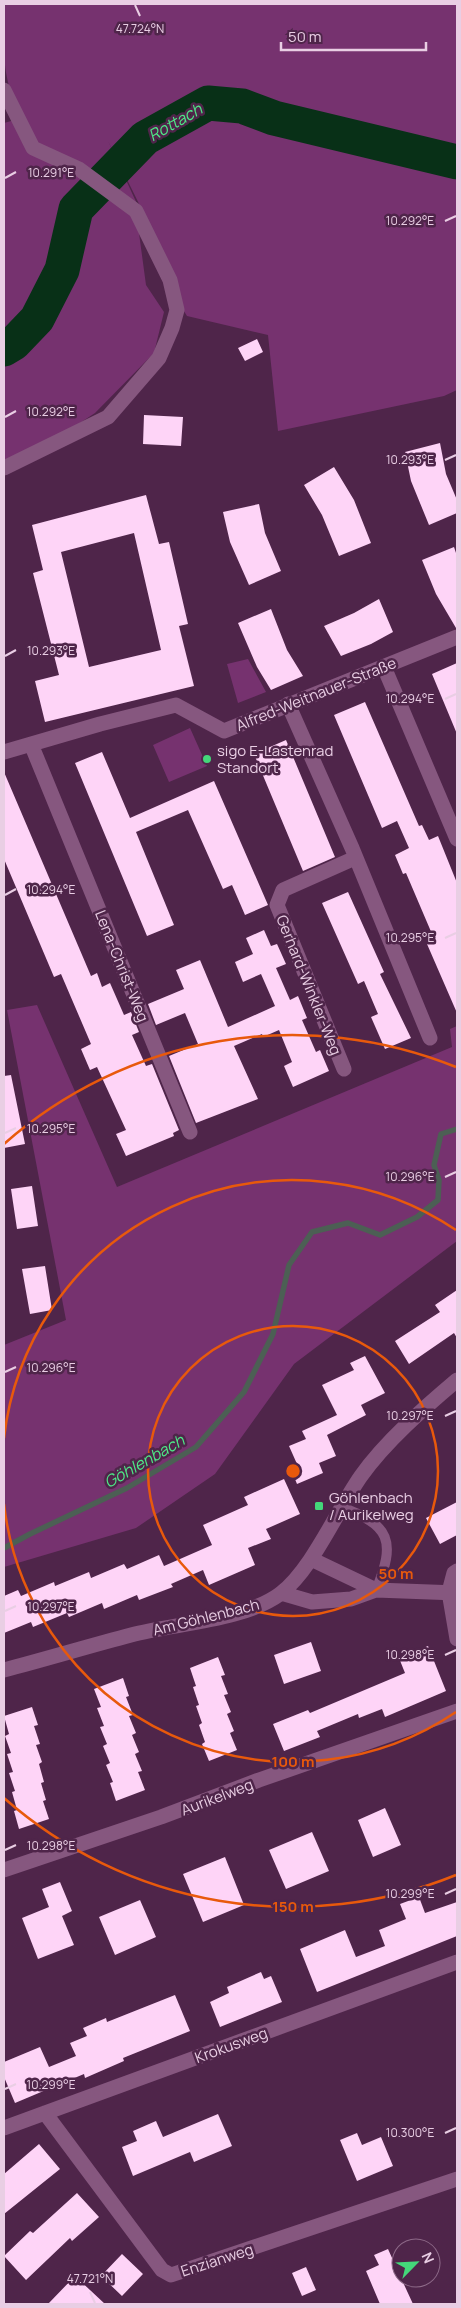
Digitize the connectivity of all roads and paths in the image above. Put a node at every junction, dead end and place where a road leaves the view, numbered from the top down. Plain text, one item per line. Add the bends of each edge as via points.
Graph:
1 (4, 90) edge
2 (4, 468) edge
3 (457, 637) edge
4 (384, 667) junction
5 (288, 704) junction
6 (31, 744) junction
7 (4, 752) edge
8 (457, 840) edge
9 (355, 858) junction
10 (430, 1038) dead end
11 (344, 1069) dead end
12 (190, 1132) dead end
13 (457, 1380) edge
14 (340, 1507) junction
15 (311, 1559) junction
16 (457, 1571) edge
17 (376, 1590) junction
18 (453, 1592) edge
19 (281, 1593) junction
20 (457, 1639) edge
21 (4, 1670) edge
22 (457, 1711) edge
23 (4, 1870) edge
24 (457, 1962) edge
25 (45, 2113) junction
26 (4, 2128) edge
27 (457, 2179) edge

1 - 2 street via 33,148 79,169 136,211 170,280 177,310 159,358 108,417
3 - 4 street, Alfred-Weitnauer-Straße
4 - 5 street, Alfred-Weitnauer-Straße
4 - 8 street
5 - 6 street, Alfred-Weitnauer-Straße via 224,730 176,705
5 - 9 street
6 - 7 street, Alfred-Weitnauer-Straße
6 - 12 street, Lena-Christ-Weg
9 - 10 street
9 - 11 street, Gerhard-Winkler-Weg via 283,890 277,906
13 - 14 street, Am Göhlenbach via 375,1458
14 - 15 street, Am Göhlenbach
14 - 17 lane via 371,1520 387,1541 388,1555
15 - 17 street
15 - 19 street, Am Göhlenbach
16 - 18 street via 454,1573
17 - 18 street
17 - 19 street via 350,1599 312,1602
18 - 20 street
19 - 21 street, Am Göhlenbach via 259,1607 234,1614 133,1634
22 - 23 street, Aurikelweg via 152,1821
24 - 25 street, Krokusweg
25 - 26 street, Krokusweg
25 - 27 street, Enzianweg via 162,2270 171,2275

